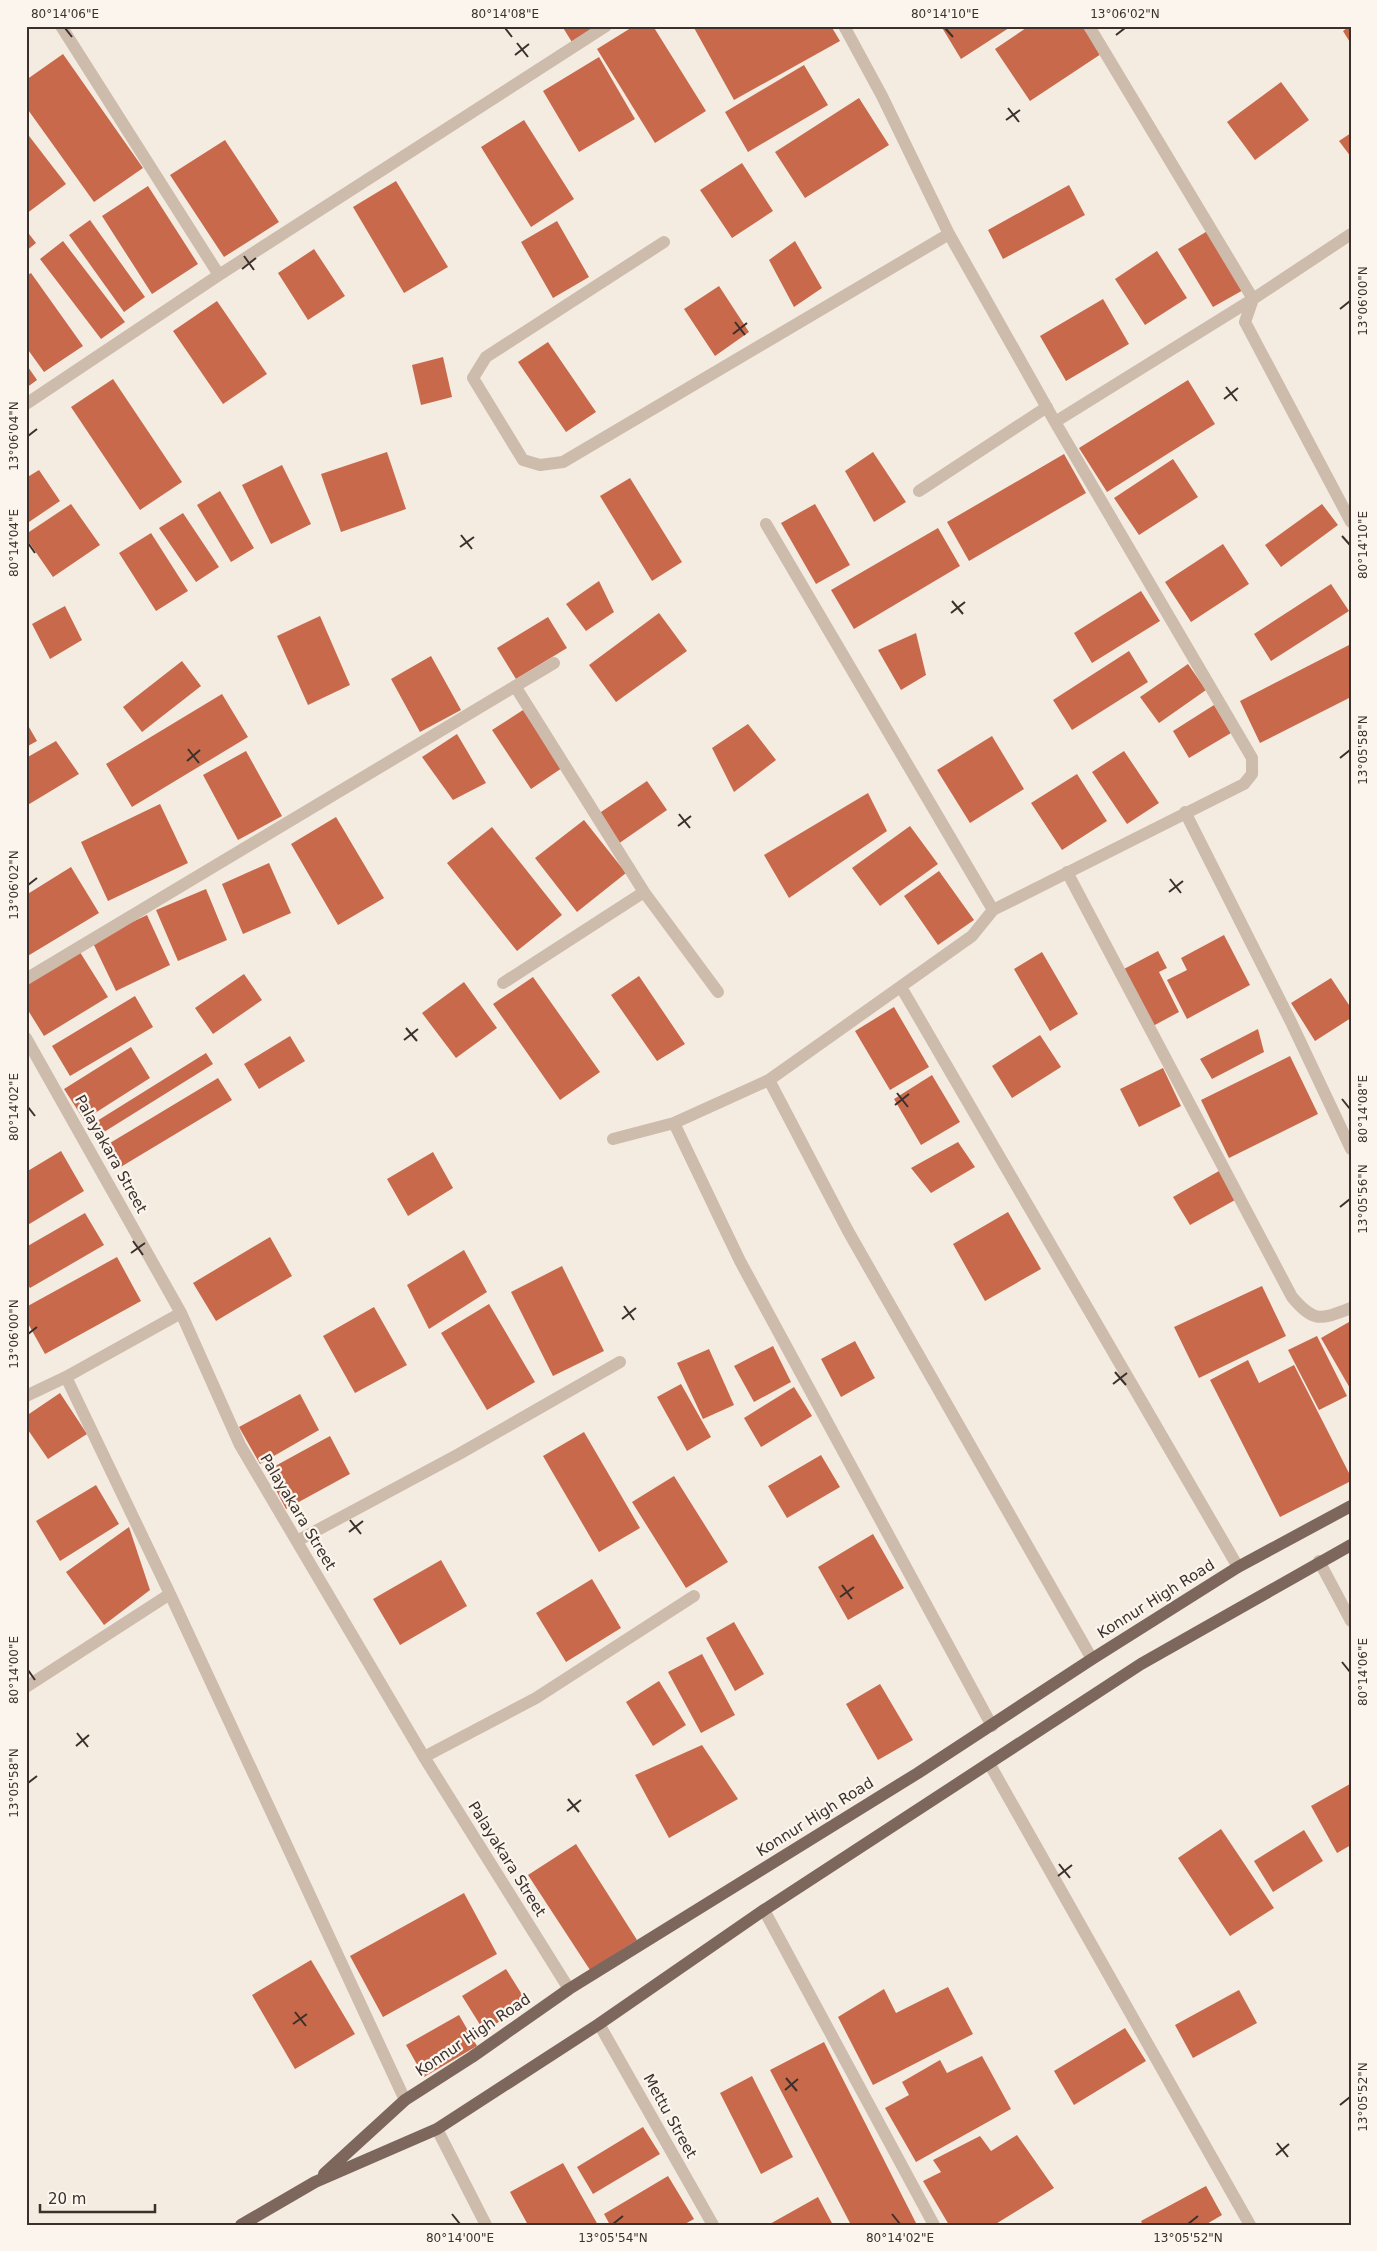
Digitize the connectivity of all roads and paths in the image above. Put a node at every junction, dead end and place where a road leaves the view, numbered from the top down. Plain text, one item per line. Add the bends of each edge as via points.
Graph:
1 (61, 26) edge
2 (606, 26) edge
3 (844, 26) edge
4 (1089, 26) edge
5 (948, 234) junction
6 (1351, 234) edge
7 (664, 242) dead end
8 (219, 275) junction
9 (1253, 299) junction
10 (26, 404) edge
11 (1047, 407) junction
12 (1055, 422) junction
13 (919, 490) dead end
14 (1351, 522) edge
15 (766, 524) dead end
16 (554, 663) dead end
17 (515, 686) junction
18 (1185, 812) junction
19 (1067, 872) junction
20 (644, 892) junction
21 (993, 910) junction
22 (26, 978) edge
23 (503, 983) dead end
24 (901, 987) junction
25 (718, 992) dead end
26 (26, 1038) edge
27 (30, 1052) edge
28 (769, 1080) junction
29 (674, 1123) junction
30 (613, 1139) dead end
31 (1351, 1149) edge
32 (1351, 1308) edge
33 (181, 1314) junction
34 (620, 1362) dead end
35 (66, 1377) junction
36 (26, 1396) edge
37 (1351, 1506) edge
38 (296, 1541) junction
39 (1351, 1545) edge
40 (1318, 1561) junction
41 (1238, 1567) junction
42 (170, 1594) junction
43 (694, 1596) dead end
44 (1351, 1621) edge
45 (1092, 1659) junction
46 (26, 1687) edge
47 (992, 1726) junction
48 (424, 1757) junction
49 (989, 1763) junction
50 (764, 1910) junction
51 (569, 1989) junction
52 (599, 2024) junction
53 (405, 2100) junction
54 (437, 2129) junction
55 (316, 2182) junction
56 (241, 2225) edge
57 (486, 2225) edge
58 (713, 2225) edge
59 (934, 2225) edge
60 (1250, 2225) edge

1 - 8 street
2 - 8 street
3 - 5 street via 882,96
4 - 9 street
5 - 7 street via 563,462 540,465 523,460 473,378 486,358
5 - 11 street
6 - 9 street
8 - 10 street
9 - 12 street
9 - 14 street via 1246,322
11 - 12 street
11 - 13 street
12 - 18 street via 1252,758 1252,774 1244,784
15 - 21 street
16 - 17 street
17 - 20 street
17 - 22 street
18 - 19 street
18 - 31 street
19 - 21 street
19 - 32 street via 1292,1298 1305,1313 1322,1318
20 - 23 street
20 - 25 street
21 - 24 street via 972,936
24 - 28 street
24 - 41 street
26 - 27 street, Palayakara Street
27 - 33 street, Palayakara Street
28 - 29 street
28 - 45 street via 848,1231
29 - 30 street
29 - 47 street via 740,1261
33 - 35 street
33 - 38 street, Palayakara Street via 240,1445
34 - 38 street via 459,1454
35 - 36 street
35 - 42 street
37 - 41 main road, Konnur High Road
38 - 48 street, Palayakara Street
39 - 40 main road, Konnur High Road
40 - 44 street
40 - 49 main road, Konnur High Road via 1141,1664
41 - 45 main road, Konnur High Road
42 - 46 street
42 - 53 street
43 - 48 street via 536,1698
45 - 47 main road, Konnur High Road
47 - 51 main road, Konnur High Road
48 - 51 street, Palayakara Street
49 - 50 main road, Konnur High Road
49 - 60 street
50 - 52 main road, Konnur High Road
50 - 59 street
51 - 53 main road, Konnur High Road
52 - 54 main road, Konnur High Road
52 - 58 street, Mettu Street
53 - 55 main road, Konnur High Road
54 - 55 main road, Konnur High Road
54 - 57 street
55 - 56 main road, Konnur High Road

